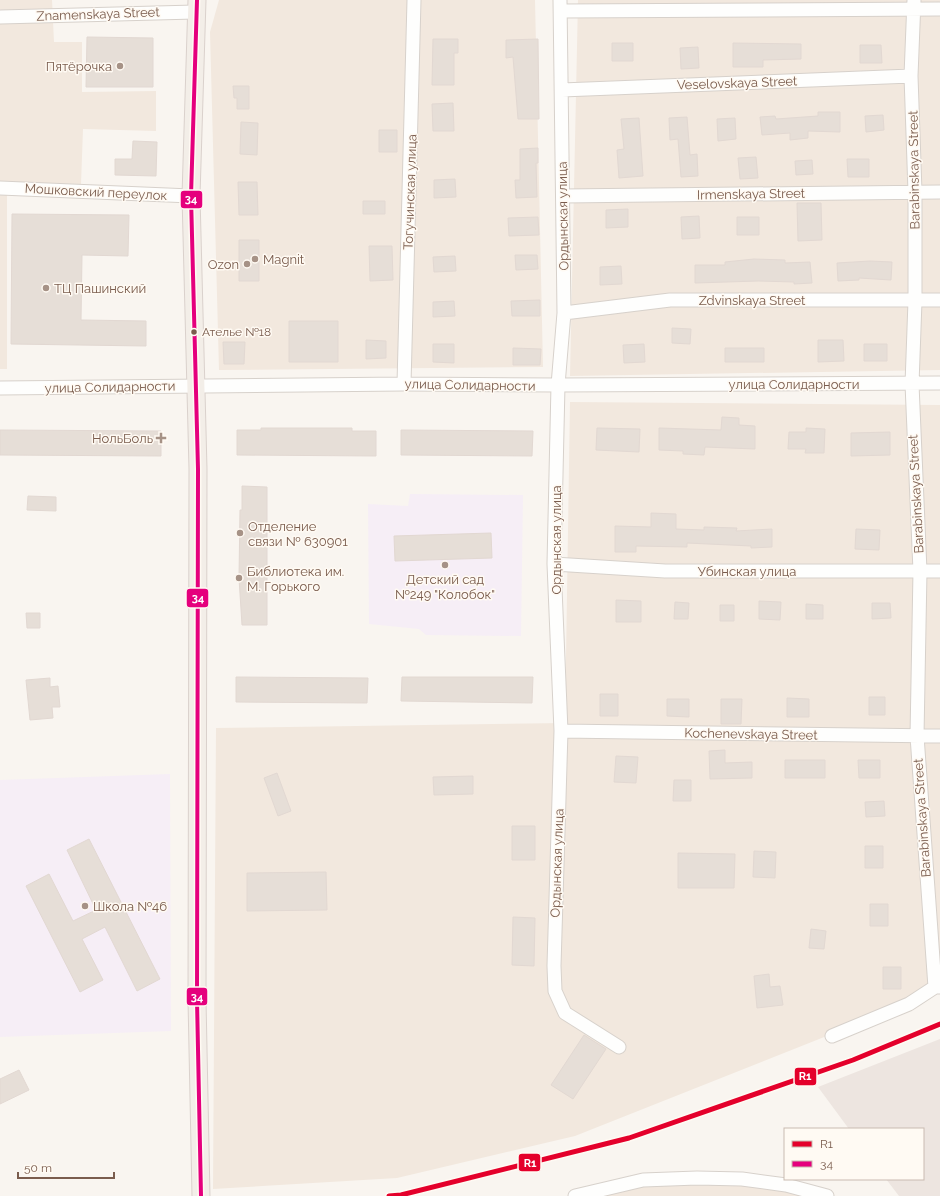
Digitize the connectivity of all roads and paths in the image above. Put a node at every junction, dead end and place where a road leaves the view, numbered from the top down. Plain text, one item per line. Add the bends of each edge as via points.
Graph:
1 (414, 0) edge
2 (560, 5) edge
3 (914, 5) edge
4 (196, 6) edge
5 (940, 9) edge
6 (0, 17) edge
7 (911, 76) junction
8 (562, 90) junction
9 (0, 188) edge
10 (915, 192) junction
11 (940, 192) edge
12 (192, 196) junction
13 (563, 196) junction
14 (940, 300) edge
15 (915, 301) junction
16 (564, 313) junction
17 (940, 383) edge
18 (404, 384) junction
19 (912, 384) junction
20 (558, 385) junction
21 (195, 386) junction
22 (0, 388) edge
23 (554, 564) junction
24 (920, 571) junction
25 (940, 572) edge
26 (561, 731) junction
27 (917, 736) junction
28 (940, 736) edge
29 (937, 987) edge
30 (832, 1036) dead end
31 (620, 1047) dead end
32 (824, 1195) edge
33 (201, 1196) edge
34 (575, 1196) edge

1 - 18 street, Тогучинская улица
2 - 3 street
2 - 8 street, Ордынская улица
3 - 5 street
3 - 7 street, Barabinskaya Street
4 - 6 street, Znamenskaya Street
4 - 12 main road
7 - 8 street, Veselovskaya Street
7 - 10 street, Barabinskaya Street
8 - 13 street, Ордынская улица
9 - 12 street, Мошковский переулок
10 - 11 street, Irmenskaya Street
10 - 13 street, Irmenskaya Street
10 - 15 street, Barabinskaya Street
12 - 21 main road
13 - 16 street, Ордынская улица
14 - 15 street, Zdvinskaya Street
15 - 16 street, Zdvinskaya Street via 670,300
15 - 19 street, Barabinskaya Street
16 - 20 street, Ордынская улица
17 - 19 street, улица Солидарности
18 - 20 street, улица Солидарности
18 - 21 street, улица Солидарности
19 - 20 street, улица Солидарности
19 - 24 street, Barabinskaya Street
20 - 23 street, Ордынская улица
21 - 22 street, улица Солидарности
21 - 33 main road via 198,468 197,1000
23 - 24 street, Убинская улица via 665,571
23 - 26 street, Ордынская улица
24 - 25 street, Убинская улица
24 - 27 street, Barabinskaya Street
26 - 27 street, Kochenevskaya Street
26 - 31 street, Ордынская улица via 555,991 565,1012
27 - 28 street, Kochenevskaya Street
27 - 29 street, Barabinskaya Street
29 - 30 street via 909,1004
32 - 34 street via 742,1179 697,1178 644,1180

